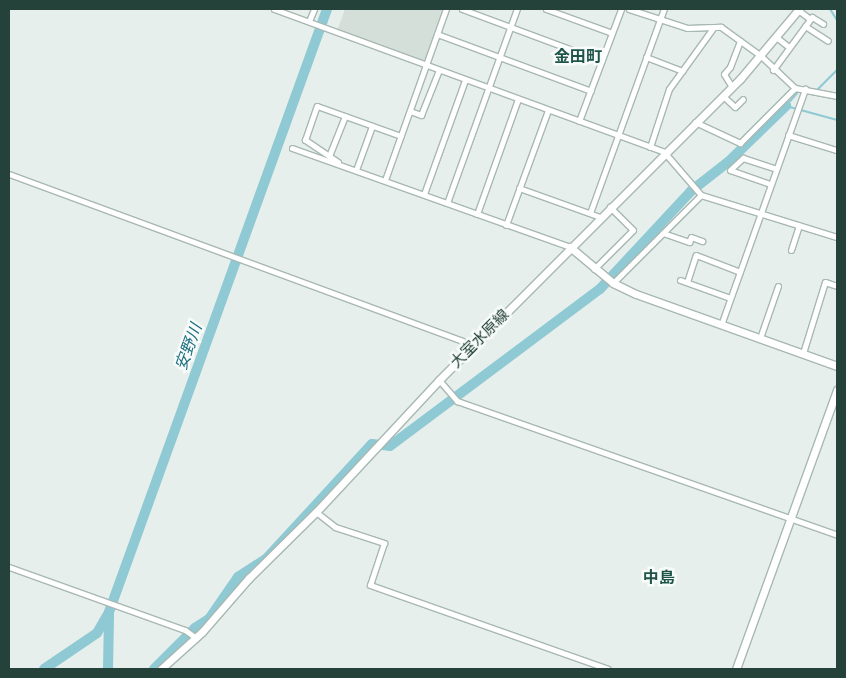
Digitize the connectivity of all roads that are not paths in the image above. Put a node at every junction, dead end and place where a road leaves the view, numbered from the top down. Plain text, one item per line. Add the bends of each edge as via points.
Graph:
1 (274, 9) edge
2 (314, 9) edge
3 (446, 9) edge
4 (462, 9) edge
5 (517, 9) edge
6 (546, 9) edge
7 (621, 9) edge
8 (628, 9) edge
9 (664, 9) edge
10 (799, 9) edge
11 (470, 10) edge
12 (810, 19) junction
13 (660, 20) junction
14 (310, 22) junction
15 (823, 24) dead end
16 (805, 26) junction
17 (510, 28) junction
18 (713, 28) junction
19 (612, 33) junction
20 (437, 34) junction
21 (776, 37) junction
22 (740, 41) junction
23 (828, 41) dead end
24 (789, 47) junction
25 (761, 56) junction
26 (500, 57) junction
27 (646, 57) junction
28 (602, 61) junction
29 (427, 66) junction
30 (439, 70) junction
31 (773, 70) junction
32 (682, 71) junction
33 (465, 80) junction
34 (732, 87) junction
35 (489, 88) junction
36 (795, 88) junction
37 (805, 89) junction
38 (591, 91) junction
39 (723, 96) junction
40 (837, 96) edge
41 (518, 99) junction
42 (743, 99) dead end
43 (548, 110) junction
44 (410, 111) junction
45 (345, 116) junction
46 (579, 121) junction
47 (695, 122) junction
48 (372, 126) junction
49 (788, 134) junction
50 (401, 136) junction
51 (618, 136) junction
52 (650, 147) junction
53 (292, 148) dead end
54 (836, 150) edge
55 (664, 152) junction
56 (329, 156) junction
57 (344, 166) junction
58 (776, 169) junction
59 (356, 170) junction
60 (9, 174) edge
61 (384, 180) junction
62 (770, 184) junction
63 (519, 188) junction
64 (424, 194) junction
65 (701, 195) junction
66 (447, 203) junction
67 (610, 208) junction
68 (590, 213) junction
69 (760, 213) junction
70 (477, 214) junction
71 (600, 217) junction
72 (506, 225) junction
73 (799, 225) junction
74 (663, 233) junction
75 (837, 237) edge
76 (702, 241) dead end
77 (570, 247) junction
78 (791, 250) dead end
79 (594, 269) junction
80 (740, 272) junction
81 (680, 280) dead end
82 (687, 282) junction
83 (613, 283) junction
84 (778, 286) dead end
85 (837, 286) edge
86 (730, 298) junction
87 (721, 325) junction
88 (760, 338) junction
89 (471, 349) junction
90 (803, 353) junction
91 (837, 366) edge
92 (439, 380) junction
93 (837, 390) edge
94 (316, 512) junction
95 (790, 518) junction
96 (837, 535) edge
97 (9, 567) edge
98 (194, 637) junction
99 (161, 669) edge
100 (608, 669) edge
101 (736, 669) edge

1 - 14 street
2 - 14 street
3 - 20 street
4 - 11 street
5 - 17 street
6 - 19 street
7 - 19 street
8 - 13 street
9 - 13 street
10 - 12 street
10 - 21 main road, 大室水原線
11 - 17 street
12 - 15 street via 812,17
12 - 16 street
13 - 18 street via 687,28
13 - 27 street
14 - 29 street
16 - 23 street
16 - 24 street
17 - 26 street
17 - 28 street
18 - 22 street via 721,27
18 - 32 street
19 - 28 street
20 - 26 street
20 - 29 street
21 - 24 street
21 - 25 main road, 大室水原線
22 - 25 street
22 - 34 street via 724,74
24 - 31 street
25 - 31 street
25 - 34 main road, 大室水原線
26 - 35 street
26 - 38 street
27 - 32 street
27 - 51 street
28 - 38 street
29 - 30 street
29 - 44 street
30 - 33 street
30 - 44 street via 421,115
31 - 36 street
32 - 52 street via 669,89
33 - 35 street
33 - 64 street
34 - 39 main road, 大室水原線
35 - 41 street
35 - 66 street
36 - 37 street
36 - 47 street via 740,143
37 - 40 street
37 - 49 street
38 - 46 street
39 - 42 street via 735,107
39 - 47 main road, 大室水原線
41 - 43 street
41 - 70 street
43 - 46 street
43 - 63 street
44 - 50 street
45 - 48 street
45 - 56 street
45 - 56 street via 317,106 305,140
46 - 51 street
47 - 55 main road, 大室水原線
48 - 50 street
48 - 59 street
49 - 54 street
49 - 58 street
50 - 61 street
51 - 52 street
51 - 68 street
52 - 55 street
53 - 57 street
55 - 65 street
55 - 67 main road, 大室水原線
56 - 57 street
57 - 59 street
58 - 62 street
58 - 62 street via 743,158 730,170
59 - 61 street
60 - 89 street via 462,341
61 - 64 street
62 - 69 street
63 - 68 street
63 - 72 street
64 - 66 street
65 - 69 street
65 - 74 street
66 - 70 street
67 - 71 main road, 大室水原線
67 - 79 street via 633,230
68 - 71 street
69 - 73 street
69 - 80 street
70 - 72 street
71 - 77 main road, 大室水原線
72 - 77 street
73 - 75 street
73 - 78 street
74 - 76 street via 689,242 691,237
74 - 83 street
77 - 79 main road
77 - 89 main road, 大室水原線
79 - 83 main road
80 - 82 street via 696,255
80 - 86 street
81 - 82 street
82 - 86 street
83 - 87 main road
84 - 88 street
85 - 90 street via 825,282
86 - 87 street
87 - 88 main road
88 - 90 main road
89 - 92 main road, 大室水原線
90 - 91 main road
92 - 94 main road, 大室水原線
92 - 95 street via 457,401
93 - 95 main road
94 - 98 main road, 大室水原線
94 - 100 street via 335,527 384,543 370,585
95 - 96 street
95 - 101 main road
97 - 98 street via 122,607
98 - 99 main road, 大室水原線

